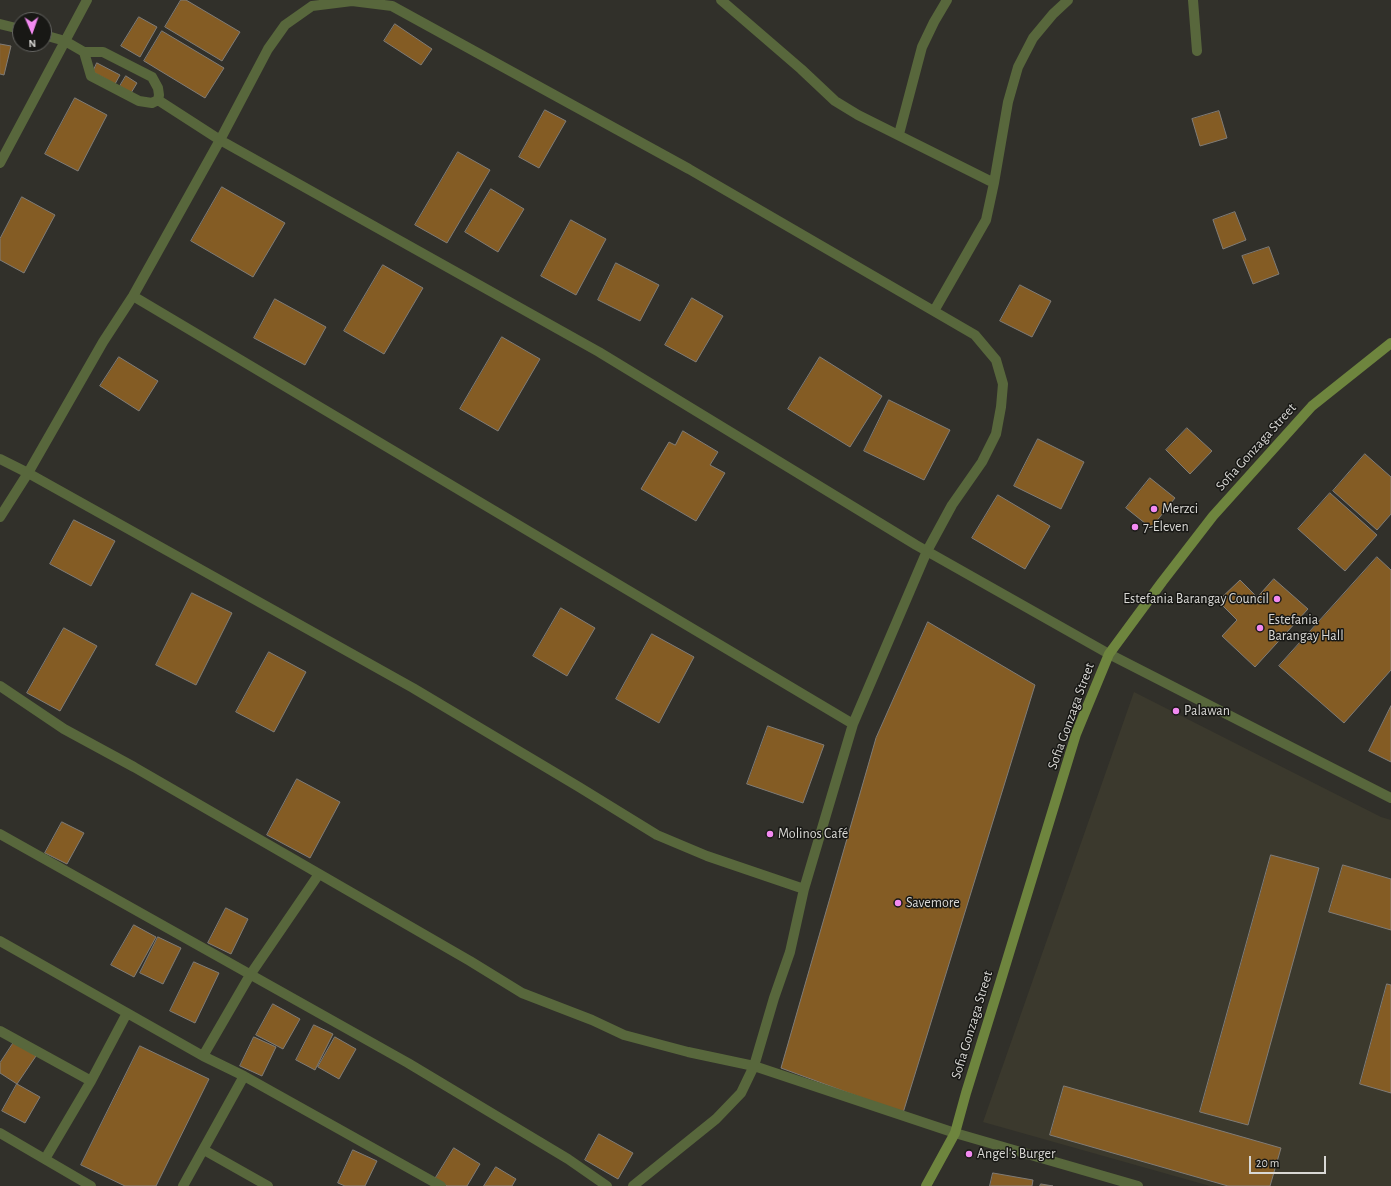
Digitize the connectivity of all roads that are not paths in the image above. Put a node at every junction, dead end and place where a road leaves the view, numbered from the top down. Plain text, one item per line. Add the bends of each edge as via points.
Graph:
1 (87, 0) edge
2 (721, 0) edge
3 (947, 0) edge
4 (1068, 0) edge
5 (1193, 0) edge
6 (0, 24) edge
7 (12, 27) edge
8 (52, 37) edge
9 (65, 41) junction
10 (1197, 51) dead end
11 (84, 52) junction
12 (158, 100) junction
13 (899, 134) junction
14 (220, 140) junction
15 (0, 164) edge
16 (994, 183) junction
17 (133, 296) junction
18 (934, 311) junction
19 (1391, 343) edge
20 (0, 459) edge
21 (28, 473) junction
22 (0, 517) edge
23 (927, 551) junction
24 (1109, 654) junction
25 (0, 686) edge
26 (853, 724) junction
27 (1391, 798) edge
28 (0, 834) edge
29 (318, 874) junction
30 (804, 889) junction
31 (0, 941) edge
32 (250, 975) junction
33 (127, 1013) junction
34 (0, 1031) edge
35 (203, 1056) junction
36 (754, 1066) junction
37 (244, 1076) junction
38 (91, 1081) junction
39 (0, 1133) edge
40 (955, 1134) junction
41 (204, 1150) junction
42 (45, 1159) junction
43 (91, 1186) edge
44 (183, 1186) edge
45 (268, 1186) edge
46 (441, 1186) edge
47 (607, 1186) edge
48 (633, 1186) edge
49 (926, 1186) edge
50 (1138, 1186) edge

1 - 9 street
2 - 13 street via 835,101
3 - 13 street via 922,47
4 - 16 street via 1033,38 1018,67 1008,102
5 - 10 street
6 - 7 street
8 - 9 street
9 - 11 street
9 - 15 street
11 - 12 street via 103,52 152,77 158,88
11 - 12 street via 90,76 139,101 152,103
12 - 14 street
13 - 16 street
14 - 17 street
14 - 18 street via 268,49 286,25 312,6 352,1 392,6 689,170
14 - 23 street via 599,352
16 - 18 street via 986,220
17 - 21 street via 103,342
17 - 26 street
18 - 23 street via 975,335 996,360 1003,384 996,434 982,462 952,505
19 - 24 street, Sofia Gonzaga Street via 1312,406 1213,516
20 - 21 street
21 - 22 street
21 - 30 street via 413,688 657,835 707,856
23 - 24 street
23 - 26 street
24 - 27 street
24 - 40 street, Sofia Gonzaga Street via 1076,734
25 - 29 street via 64,729
26 - 30 street
28 - 32 street
29 - 32 street
29 - 36 street via 470,961 522,994 624,1035
30 - 36 street via 790,952
31 - 33 street
32 - 35 street
32 - 47 street via 408,1063 568,1159
33 - 35 street
33 - 38 street
34 - 38 street
35 - 37 street
36 - 40 street
36 - 48 street via 741,1093 716,1119
37 - 41 street
37 - 46 street
38 - 42 street
39 - 42 street
40 - 49 street, Sofia Gonzaga Street
40 - 50 street
41 - 44 street
41 - 45 street
42 - 43 street

